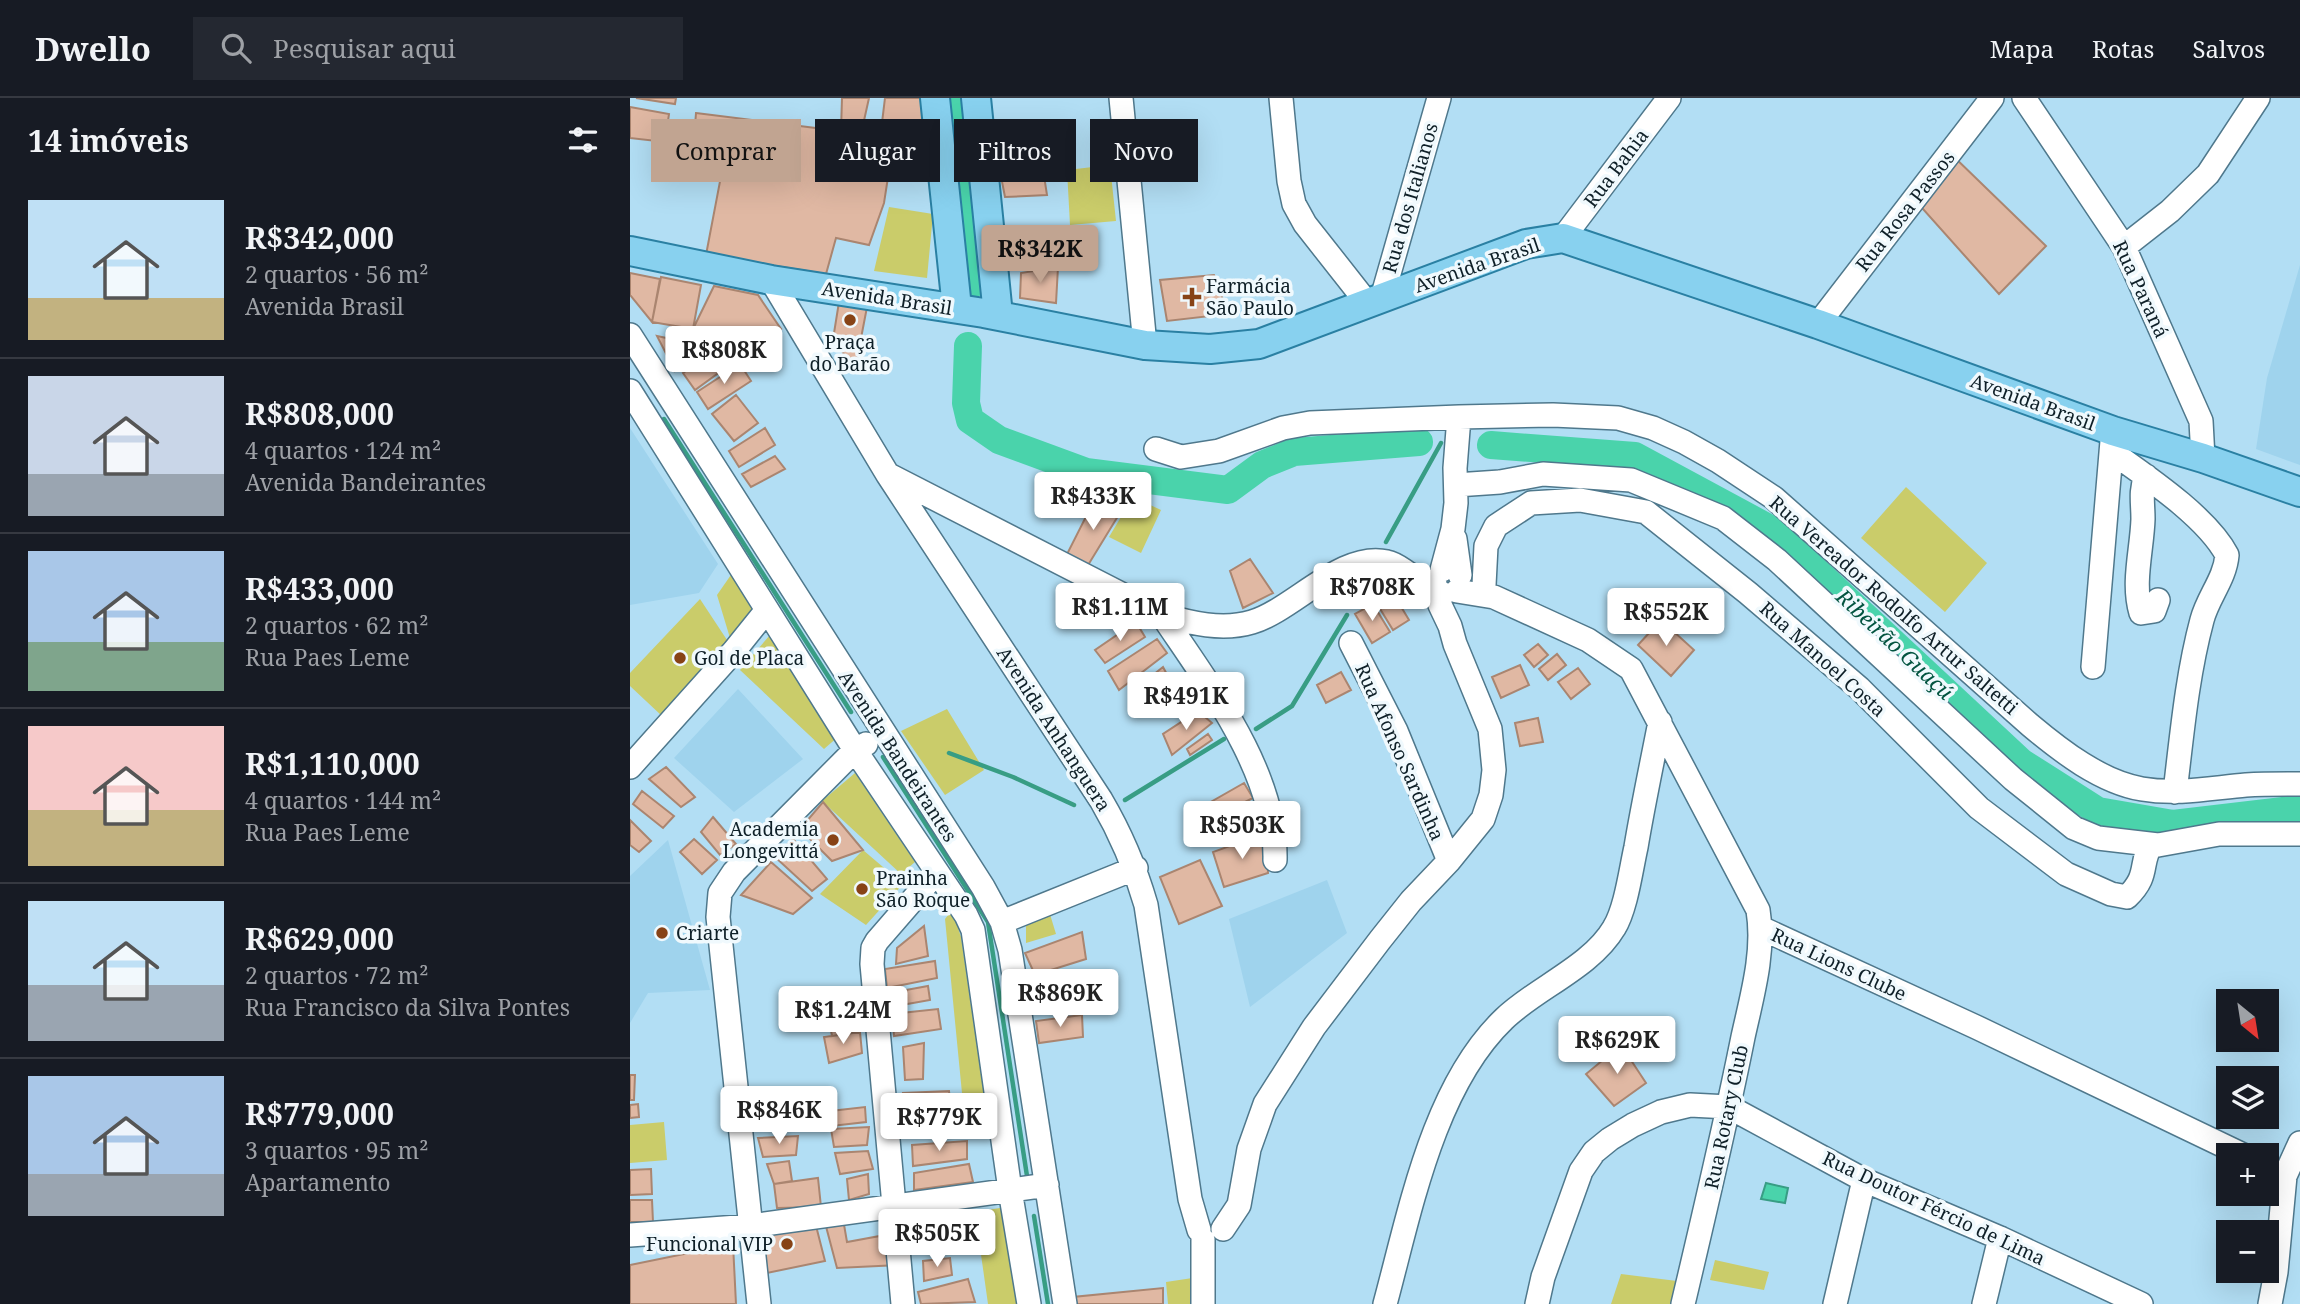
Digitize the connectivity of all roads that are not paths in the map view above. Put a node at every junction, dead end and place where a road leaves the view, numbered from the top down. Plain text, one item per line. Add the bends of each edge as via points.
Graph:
1 (935, 98) edge
2 (976, 98) edge
3 (1121, 98) edge
4 (1281, 98) edge
5 (1439, 98) edge
6 (1669, 98) edge
7 (1992, 98) edge
8 (2024, 98) edge
9 (2258, 98) edge
10 (1563, 238) junction
11 (2123, 247) junction
12 (630, 251) edge
13 (771, 280) junction
14 (1375, 301) junction
15 (957, 309) junction
16 (998, 315) junction
17 (1818, 324) junction
18 (630, 335) edge
19 (1145, 345) junction
20 (652, 369) junction
21 (630, 382) edge
22 (630, 391) edge
23 (1459, 417) junction
24 (2112, 441) junction
25 (1156, 449) dead end
26 (2203, 458) junction
27 (888, 475) junction
28 (2146, 476) junction
29 (1456, 477) junction
30 (2300, 492) edge
31 (1448, 582) junction
32 (1489, 591) junction
33 (2158, 600) dead end
34 (767, 610) junction
35 (1162, 615) junction
36 (1351, 643) dead end
37 (2093, 667) dead end
38 (1660, 722) junction
39 (885, 734) junction
40 (855, 750) junction
41 (630, 766) edge
42 (2300, 784) edge
43 (2175, 792) junction
44 (2300, 834) edge
45 (2151, 845) junction
46 (1275, 860) dead end
47 (1449, 861) junction
48 (1136, 868) junction
49 (936, 873) junction
50 (1002, 922) junction
51 (1761, 928) junction
52 (1729, 1107) junction
53 (2218, 1143) edge
54 (2300, 1143) edge
55 (2279, 1167) edge
56 (1864, 1180) junction
57 (1047, 1185) junction
58 (1010, 1190) junction
59 (893, 1205) junction
60 (2275, 1206) edge
61 (751, 1226) junction
62 (1212, 1232) junction
63 (630, 1235) edge
64 (2000, 1238) junction
65 (1203, 1301) edge
66 (759, 1304) edge
67 (903, 1304) edge
68 (1029, 1304) edge
69 (1065, 1304) edge
70 (1385, 1304) edge
71 (1537, 1304) edge
72 (1683, 1304) edge
73 (1835, 1304) edge
74 (1984, 1304) edge
75 (2141, 1304) edge
76 (2270, 1304) edge

1 - 15 main road
2 - 16 main road
3 - 19 street
4 - 14 street via 1294,204 1305,224
5 - 14 street, Rua dos Italianos
6 - 10 street, Rua Bahia
7 - 17 street, Rua Rosa Passos
8 - 11 street, Rua Paraná
9 - 11 street via 2208,174
10 - 14 main road, Avenida Brasil via 1526,244
10 - 17 main road, Avenida Brasil
11 - 26 street, Rua Paraná via 2201,421
12 - 13 main road, Avenida Brasil
13 - 15 main road, Avenida Brasil
13 - 27 street, Avenida Anhanguera
14 - 19 main road, Avenida Brasil via 1259,344 1210,349
15 - 16 main road, Avenida Brasil
16 - 19 main road, Avenida Brasil
17 - 24 main road, Avenida Brasil
18 - 20 street, Avenida Bandeirantes
20 - 21 street
20 - 39 street, Avenida Bandeirantes
22 - 34 street, Avenida Bandeirantes
23 - 25 street, Rua Vereador Rodolfo Artur Saltetti via 1310,423 1219,452 1181,457
23 - 29 street
23 - 43 street, Rua Vereador Rodolfo Artur Saltetti via 1618,418 1684,442 1774,498 2061,750 2100,773 2141,789
24 - 26 main road, Avenida Brasil
24 - 28 street
24 - 37 street
26 - 30 main road, Avenida Brasil
27 - 35 street, Rua Lions Clube
27 - 48 street, Avenida Anhanguera via 1101,800
28 - 33 street via 2137,599 2141,613 2154,611
28 - 43 street via 2210,531 2227,555 2226,568 2207,602 2191,665
29 - 31 street
29 - 45 street via 1500,482 1543,474 1631,480 1723,518 1777,559 2013,779 2074,828 2098,838
31 - 32 street, Rua Lions Clube
31 - 35 street, Rua Lions Clube via 1431,566 1398,566 1385,561 1359,564 1324,578 1252,622 1214,626
31 - 47 street via 1450,626 1490,729 1494,770 1483,819
32 - 38 street, Rua Lions Clube via 1588,640 1631,669
32 - 45 street, Rua Manoel Costa via 1486,546 1496,526 1531,503 1580,499 1646,512 1859,688 1979,808 2066,874 2127,897 2138,886
34 - 40 street, Avenida Bandeirantes
34 - 41 street
35 - 46 street via 1246,746 1276,838
36 - 47 street, Rua Afonso Sardinha via 1396,732
38 - 51 street, Rua Lions Clube via 1753,898
38 - 70 street via 1628,886 1615,928 1597,949 1506,1016 1476,1051 1454,1090 1418,1179
39 - 40 street
39 - 50 street, Avenida Bandeirantes
40 - 49 street, Avenida Bandeirantes
40 - 61 street via 734,872 720,893 718,917
42 - 43 street, Rua Vereador Rodolfo Artur Saltetti
44 - 45 street via 2219,834
47 - 62 street via 1380,940 1314,1027 1265,1104 1249,1149 1239,1205
48 - 50 street
48 - 62 street, Avenida Anhanguera via 1146,905 1190,1199
49 - 58 street, Avenida Bandeirantes via 966,915 976,942
49 - 59 street via 873,947
50 - 57 street, Avenida Bandeirantes
51 - 52 street, Rua Rotary Club
51 - 53 street, Rua Lions Clube
52 - 56 street, Rua Doutor Fércio de Lima
52 - 71 street via 1690,1105 1661,1112 1594,1152 1581,1171
52 - 72 street, Rua Rotary Club
54 - 55 street
56 - 64 street, Rua Doutor Fércio de Lima
56 - 73 street
57 - 58 street
57 - 69 street, Avenida Bandeirantes
58 - 59 street
58 - 68 street, Avenida Bandeirantes
59 - 61 street
59 - 67 street
60 - 76 street via 2276,1272
61 - 63 street
61 - 66 street
62 - 65 street via 1217,1263
64 - 74 street
64 - 75 street, Rua Doutor Fércio de Lima

